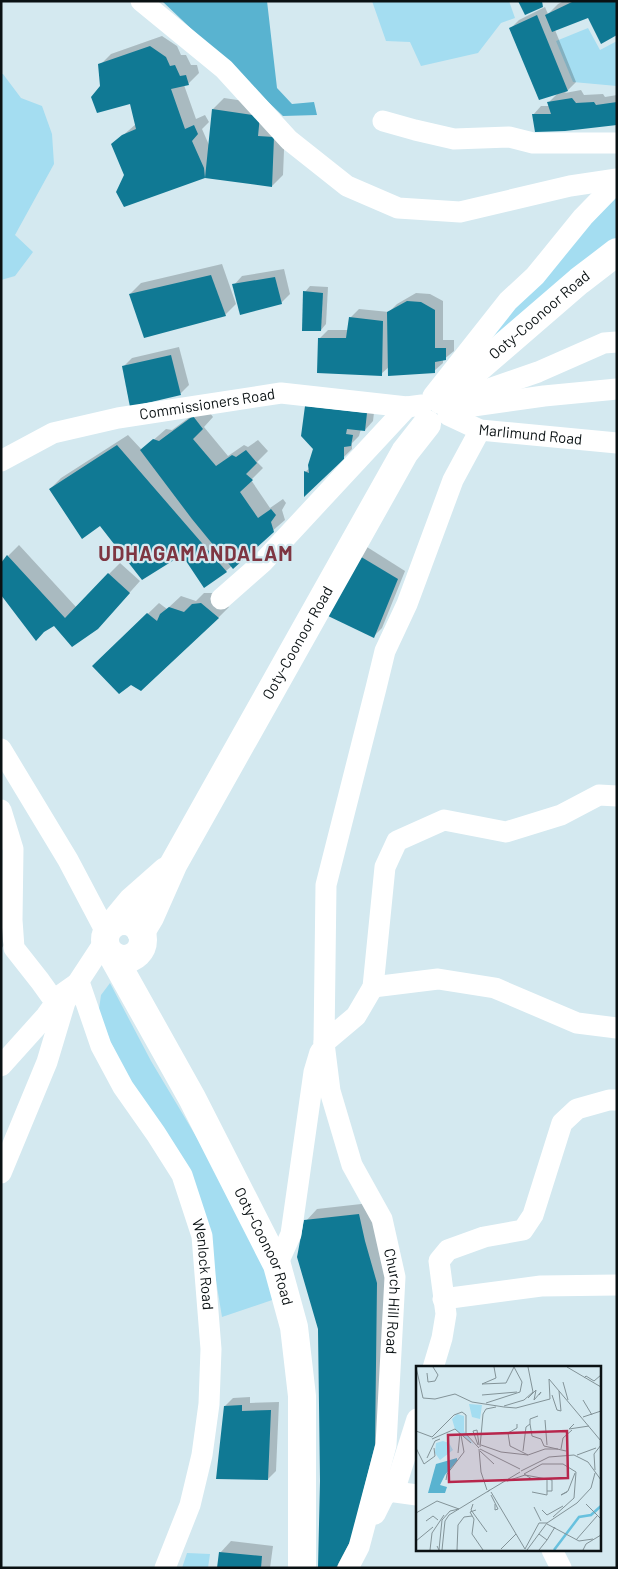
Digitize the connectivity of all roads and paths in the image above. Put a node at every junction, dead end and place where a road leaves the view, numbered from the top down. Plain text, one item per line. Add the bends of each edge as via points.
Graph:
1 (141, 1) edge
2 (383, 121) dead end
3 (617, 143) edge
4 (617, 180) edge
5 (617, 252) edge
6 (617, 342) edge
7 (617, 389) edge
8 (434, 408) junction
9 (480, 430) junction
10 (617, 443) edge
11 (1, 461) edge
12 (221, 598) dead end
13 (1, 749) edge
14 (617, 796) edge
15 (1, 810) edge
16 (119, 940) junction
17 (79, 982) junction
18 (372, 987) junction
19 (57, 1001) junction
20 (617, 1028) edge
21 (324, 1043) junction
22 (1, 1066) edge
23 (617, 1100) edge
24 (1, 1173) edge
25 (277, 1265) junction
26 (617, 1285) edge
27 (443, 1299) junction
28 (433, 1366) edge
29 (416, 1422) edge
30 (388, 1491) junction
31 (416, 1496) edge
32 (359, 1547) junction
33 (553, 1552) edge
34 (165, 1568) edge
35 (302, 1568) edge
36 (348, 1568) edge
37 (561, 1568) edge

1 - 4 street via 224,69 290,140 347,186 398,208 460,212 570,186
2 - 3 street via 454,139 510,137 533,143
4 - 8 street via 535,276 508,301
5 - 8 highway, Ooty-Coonoor Road via 579,280
6 - 8 street via 604,343 538,372
7 - 8 street
8 - 9 street, Marlimund Road
8 - 11 street, Commissioners Road via 281,393 118,418 53,433
8 - 12 street
8 - 16 highway, Ooty-Coonoor Road via 405,452 173,865 150,917
9 - 10 street, Marlimund Road
9 - 21 street via 453,480 407,604 385,651 326,885
13 - 16 street
14 - 18 street via 599,794 561,815 506,832 444,820 397,841 385,867
15 - 19 street via 13,849 14,948
16 - 17 street
16 - 25 highway, Ooty-Coonoor Road via 145,1014 192,1098
17 - 19 street
17 - 24 street via 65,1002 47,1062
17 - 34 street, Wenlock Road via 101,1046 123,1087 182,1175 202,1236 211,1349 209,1404 202,1455 190,1505
18 - 20 street via 438,979 495,988 577,1024
18 - 21 street via 356,1016
19 - 22 street
21 - 25 street via 314,1072 291,1234
21 - 32 street, Church Hill Road via 330,1091 352,1165 382,1219 395,1277 386,1445
23 - 27 street via 577,1109 562,1123 533,1215 523,1230 448,1250 439,1261
25 - 35 highway, Ooty-Coonoor Road via 294,1327 302,1396
26 - 27 street via 541,1286
27 - 28 street via 446,1314
29 - 30 street via 398,1479
30 - 31 street
30 - 32 street
32 - 36 street, Church Hill Road
33 - 37 street

